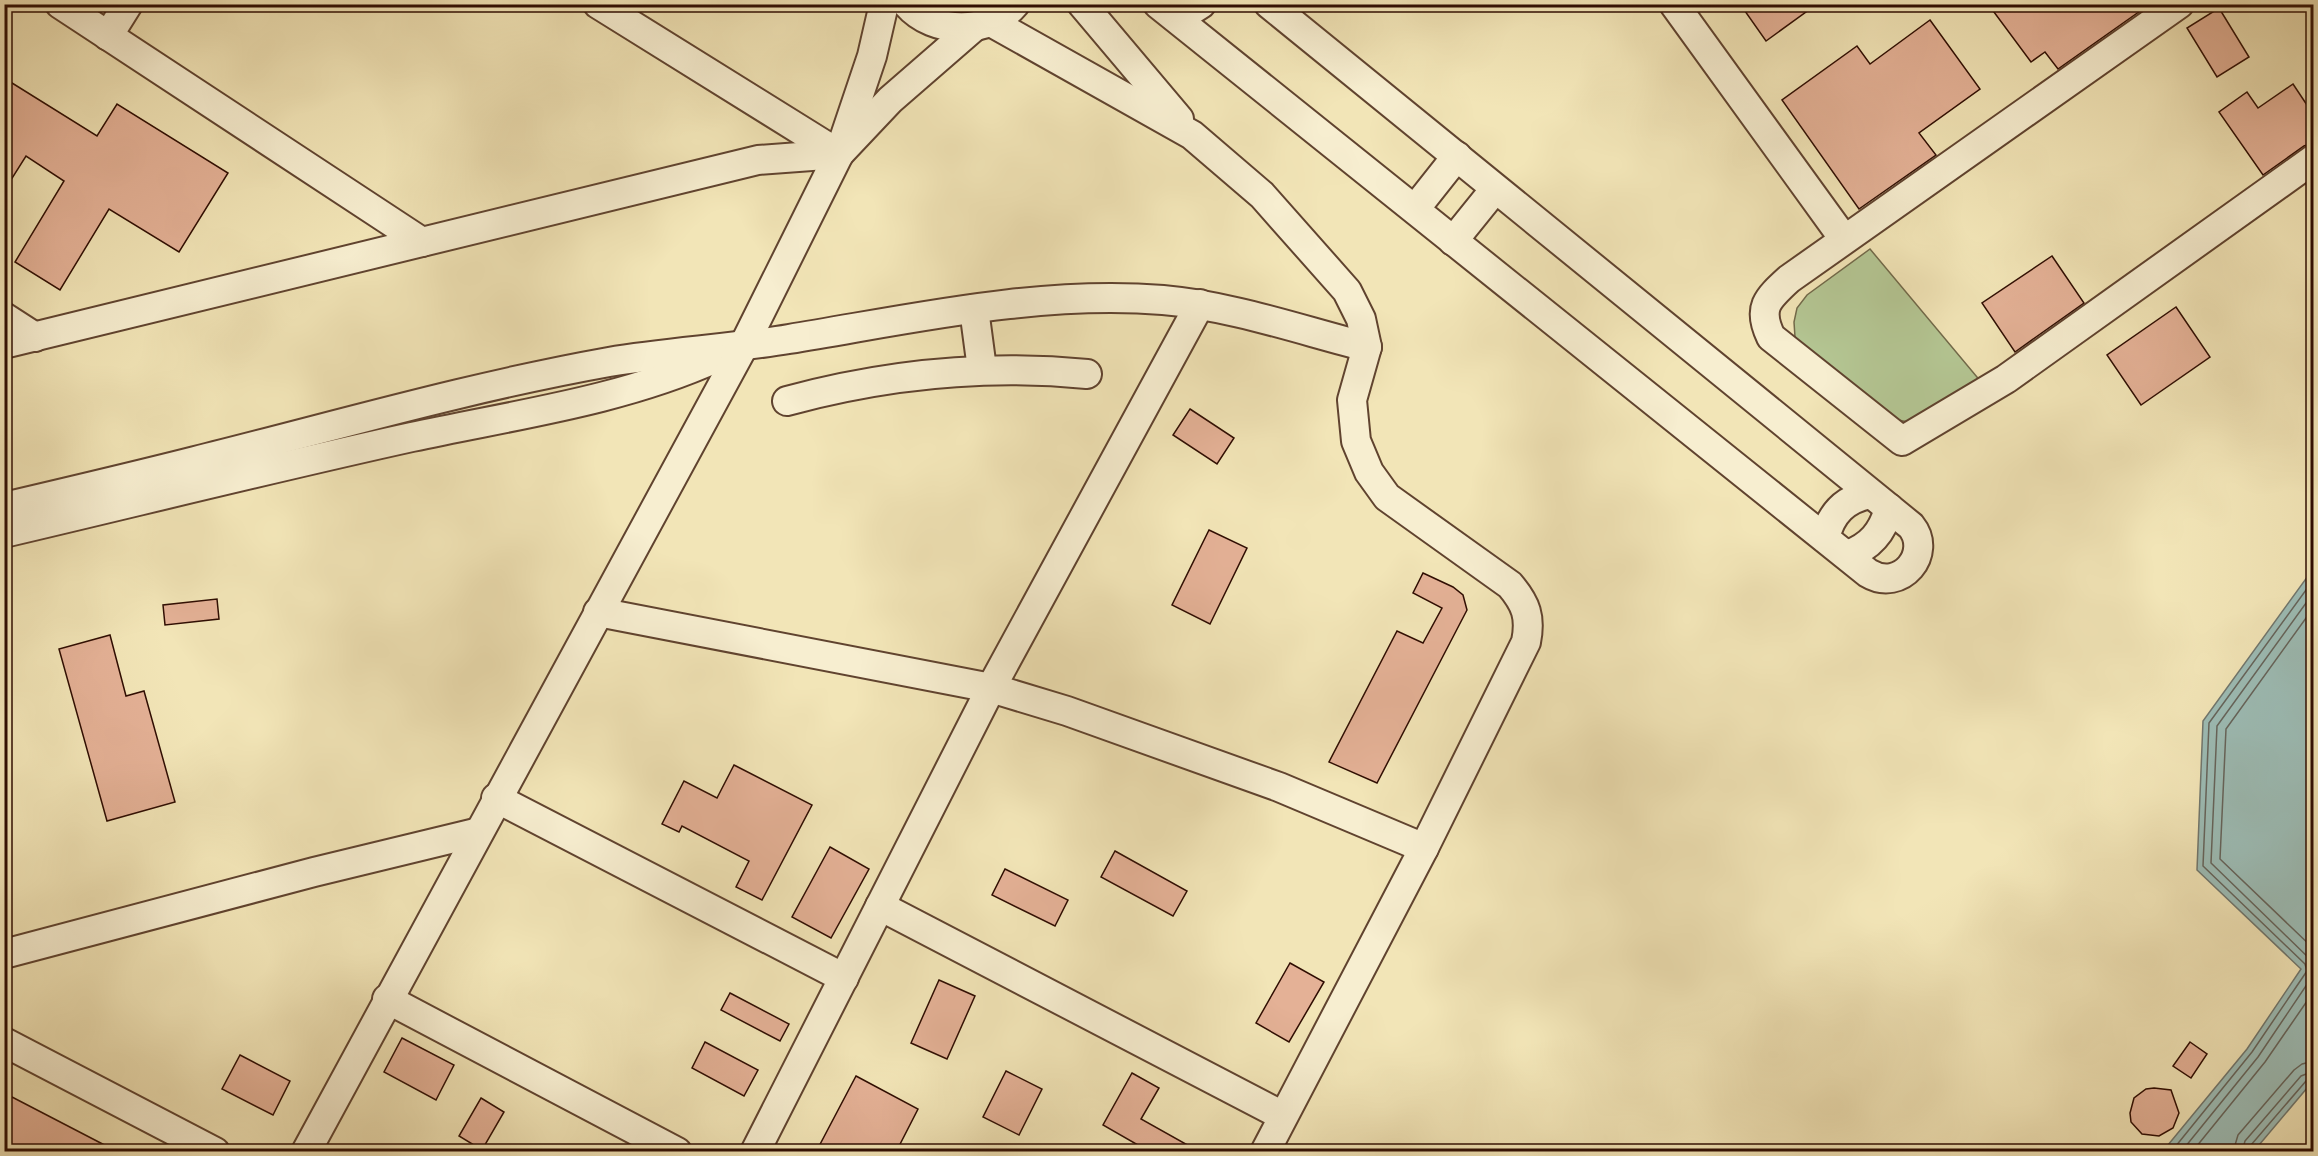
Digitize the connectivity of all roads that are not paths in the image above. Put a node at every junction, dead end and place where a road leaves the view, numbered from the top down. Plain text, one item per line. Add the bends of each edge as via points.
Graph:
1 (60, 4) edge
2 (128, 4) edge
3 (598, 4) edge
4 (884, 4) edge
5 (907, 4) edge
6 (1015, 4) edge
7 (1082, 4) edge
8 (1201, 4) edge
9 (1269, 4) edge
10 (1674, 4) edge
11 (2179, 4) edge
12 (1167, 11) edge
13 (982, 24) junction
14 (108, 36) junction
15 (1192, 135) junction
16 (839, 154) junction
17 (1457, 156) junction
18 (2313, 159) edge
19 (1495, 189) junction
20 (1414, 209) junction
21 (1844, 239) junction
22 (1453, 241) junction
23 (422, 242) junction
24 (1200, 304) junction
25 (974, 309) junction
26 (4, 317) edge
27 (34, 336) junction
28 (4, 344) edge
29 (743, 347) junction
30 (1367, 347) junction
31 (982, 369) junction
32 (1087, 374) dead end
33 (787, 401) dead end
34 (1880, 501) junction
35 (4, 507) edge
36 (4, 533) edge
37 (1836, 546) junction
38 (598, 612) junction
39 (991, 688) junction
40 (496, 798) junction
41 (478, 832) junction
42 (1424, 848) junction
43 (880, 906) junction
44 (4, 954) edge
45 (844, 978) junction
46 (387, 999) junction
47 (4, 1042) edge
48 (1283, 1116) junction
49 (214, 1152) edge
50 (306, 1152) edge
51 (677, 1152) edge
52 (755, 1152) edge
53 (1264, 1152) edge

1 - 14 street
2 - 14 street
3 - 16 street
4 - 16 street via 872,56
5 - 13 street via 930,22 952,27
6 - 13 street
7 - 15 street
8 - 12 street via 1187,14
9 - 17 street
10 - 21 street
11 - 21 street
12 - 20 street
13 - 15 street
13 - 16 street via 890,100
14 - 23 street
15 - 30 street via 1262,195 1347,291 1361,319
16 - 23 street via 758,160
16 - 29 street
17 - 19 street
17 - 20 street
18 - 21 street via 2006,379 1902,441 1771,337 1764,322 1764,308 1772,294
19 - 22 street
19 - 34 street
20 - 22 street
22 - 37 street
23 - 27 street
24 - 25 street via 1085,298
24 - 30 street
24 - 39 street
25 - 29 street
25 - 31 street
26 - 27 street
27 - 28 street
29 - 35 street via 609,362 425,401
29 - 36 street via 678,374 630,388
29 - 38 street
30 - 42 street via 1352,400 1356,441 1369,472 1387,496 1510,585 1525,602 1530,625 1526,642
31 - 32 street
31 - 33 street via 874,381
34 - 37 street via 1883,526 1872,541
34 - 37 street via 1849,501 1840,508 1828,526
34 - 37 street via 1917,533 1919,551 1901,575 1891,580 1878,578
38 - 39 street
38 - 40 street
39 - 42 street via 1077,714 1279,787
39 - 43 street
40 - 41 street
40 - 45 street
41 - 44 street
41 - 46 street
42 - 48 street
43 - 45 street
43 - 48 street
45 - 52 street
46 - 50 street
46 - 51 street
47 - 49 street
48 - 53 street

